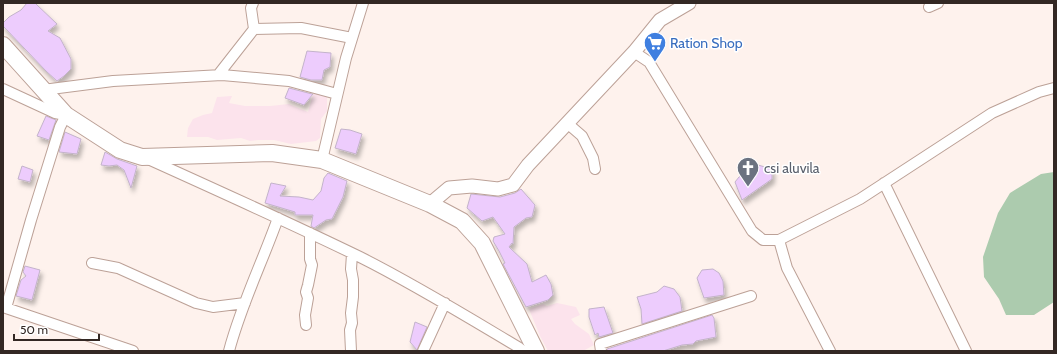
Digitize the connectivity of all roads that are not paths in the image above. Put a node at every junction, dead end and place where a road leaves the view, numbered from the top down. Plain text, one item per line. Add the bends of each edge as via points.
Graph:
1 (253, 3) edge
2 (363, 3) edge
3 (689, 3) edge
4 (254, 29) junction
5 (352, 38) junction
6 (3, 45) edge
7 (634, 52) junction
8 (218, 75) junction
9 (1054, 88) edge
10 (3, 89) edge
11 (43, 90) junction
12 (337, 94) junction
13 (66, 115) junction
14 (566, 123) junction
15 (142, 157) junction
16 (322, 160) junction
17 (595, 170) dead end
18 (884, 183) junction
19 (430, 204) junction
20 (278, 218) junction
21 (310, 233) junction
22 (779, 240) junction
23 (352, 254) junction
24 (92, 263) dead end
25 (751, 296) dead end
26 (245, 303) junction
27 (445, 304) junction
28 (4, 308) edge
29 (306, 325) dead end
30 (133, 351) edge
31 (229, 351) edge
32 (351, 351) edge
33 (423, 351) edge
34 (523, 351) edge
35 (536, 351) edge
36 (601, 351) edge
37 (830, 351) edge
38 (966, 351) edge

1 - 4 street via 251,8
2 - 5 street
3 - 7 street via 660,20
4 - 5 street via 302,28
4 - 8 street
5 - 12 street
6 - 11 main road
7 - 14 street
7 - 22 street via 649,62 752,231 763,240
8 - 11 street via 113,81
8 - 12 street via 289,81
9 - 18 street via 992,113
10 - 13 street via 55,113
11 - 13 main road
12 - 16 street
13 - 15 main road via 120,150
13 - 28 street via 60,127
14 - 17 street via 582,136 593,158
14 - 19 street via 513,185 498,189 472,186 449,188
15 - 16 main road via 272,153
15 - 20 street
16 - 19 main road
18 - 22 street via 860,199
18 - 38 street
19 - 35 main road via 462,221 482,243
20 - 21 street
20 - 26 street
21 - 23 street
21 - 29 street via 312,265 306,292
22 - 37 street via 787,268
23 - 27 street
23 - 32 street
24 - 26 street via 118,268 213,307
25 - 36 street via 600,344
26 - 31 street
27 - 33 street
27 - 34 street
28 - 30 street

